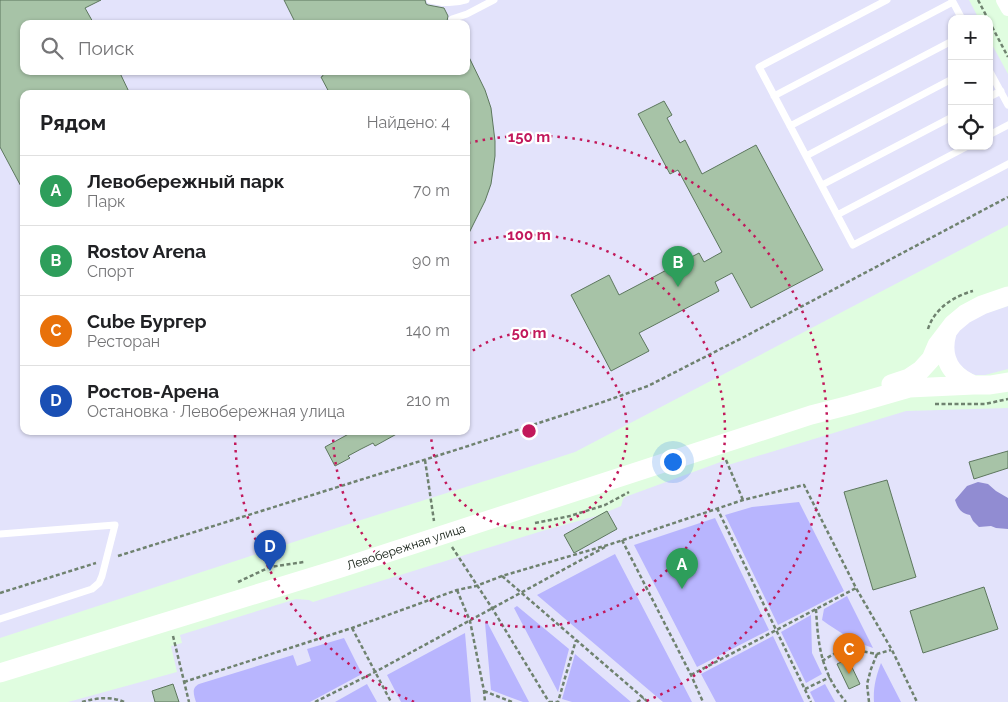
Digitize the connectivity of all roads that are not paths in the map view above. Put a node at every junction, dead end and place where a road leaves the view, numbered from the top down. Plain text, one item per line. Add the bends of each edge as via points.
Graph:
1 (430, 0) edge
2 (466, 0) edge
3 (494, 0) edge
4 (888, 0) edge
5 (1003, 0) edge
6 (953, 1) edge
7 (1008, 9) edge
8 (960, 15) edge
9 (452, 18) dead end
10 (948, 43) edge
11 (993, 77) edge
12 (948, 81) edge
13 (1001, 91) junction
14 (993, 95) edge
15 (774, 96) junction
16 (1008, 105) edge
17 (948, 119) edge
18 (790, 126) junction
19 (1008, 126) edge
20 (993, 133) edge
21 (960, 150) edge
22 (806, 156) junction
23 (1008, 164) edge
24 (822, 185) junction
25 (837, 215) junction
26 (1008, 296) edge
27 (948, 332) junction
28 (1008, 382) edge
29 (974, 385) junction
30 (811, 415) junction
31 (0, 534) edge
32 (0, 619) edge
33 (0, 673) edge

1 - 2 lane via 441,3
3 - 9 lane
4 - 15 lane via 759,67
5 - 7 street
6 - 8 lane
6 - 15 lane
10 - 18 lane
11 - 13 lane
12 - 22 lane
13 - 14 lane
13 - 16 lane
15 - 18 lane
17 - 24 lane
18 - 22 lane
19 - 20 lane
21 - 25 lane
22 - 24 lane
23 - 25 lane via 853,245
24 - 25 lane
26 - 27 main road, Левобережная улица via 965,314
27 - 29 main road via 945,351 951,369
27 - 30 main road, Левобережная улица via 931,359 909,378
28 - 29 main road, Левобережная улица
29 - 30 main road, Левобережная улица via 909,388
30 - 33 main road, Левобережная улица via 341,568
31 - 32 lane via 115,525 102,576 92,589

